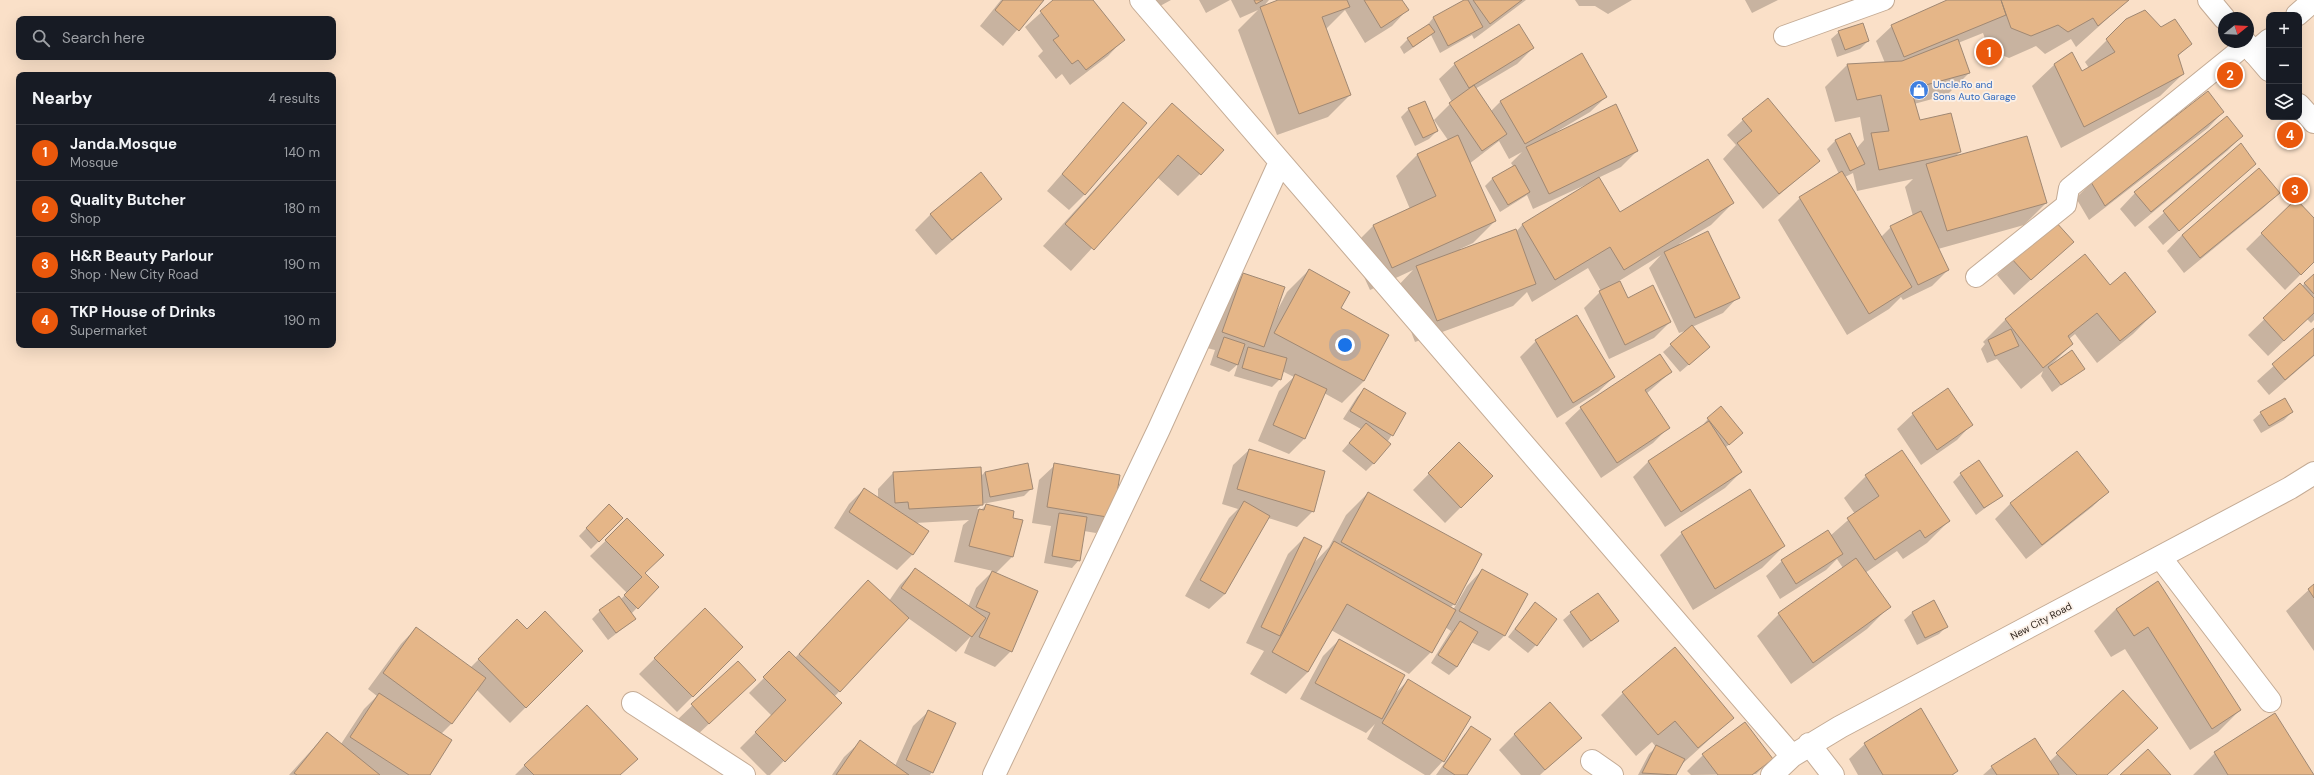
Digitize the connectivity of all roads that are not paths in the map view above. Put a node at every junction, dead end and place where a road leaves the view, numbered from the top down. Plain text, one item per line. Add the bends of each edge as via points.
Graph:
1 (1141, 0) edge
2 (1884, 0) edge
3 (2208, 0) edge
4 (2314, 0) edge
5 (2219, 12) edge
6 (2300, 12) edge
7 (1784, 36) dead end
8 (2254, 45) edge
9 (2250, 48) edge
10 (2266, 65) edge
11 (2302, 108) edge
12 (2314, 122) edge
13 (1280, 162) junction
14 (1976, 277) dead end
15 (2314, 473) edge
16 (2160, 557) junction
17 (2270, 701) dead end
18 (633, 703) dead end
19 (1800, 750) junction
20 (1592, 761) dead end
21 (744, 775) edge
22 (994, 775) edge
23 (1612, 775) edge
24 (1772, 775) edge
25 (1833, 775) edge

1 - 13 street
2 - 7 lane
3 - 5 street
4 - 6 street
8 - 10 street
9 - 14 lane via 2069,188 2066,205
11 - 12 street
13 - 19 street
13 - 22 street via 1159,429
15 - 16 street, New City Road
16 - 17 street
16 - 19 street, New City Road
18 - 21 street
19 - 24 street, New City Road
19 - 25 street
20 - 23 street

